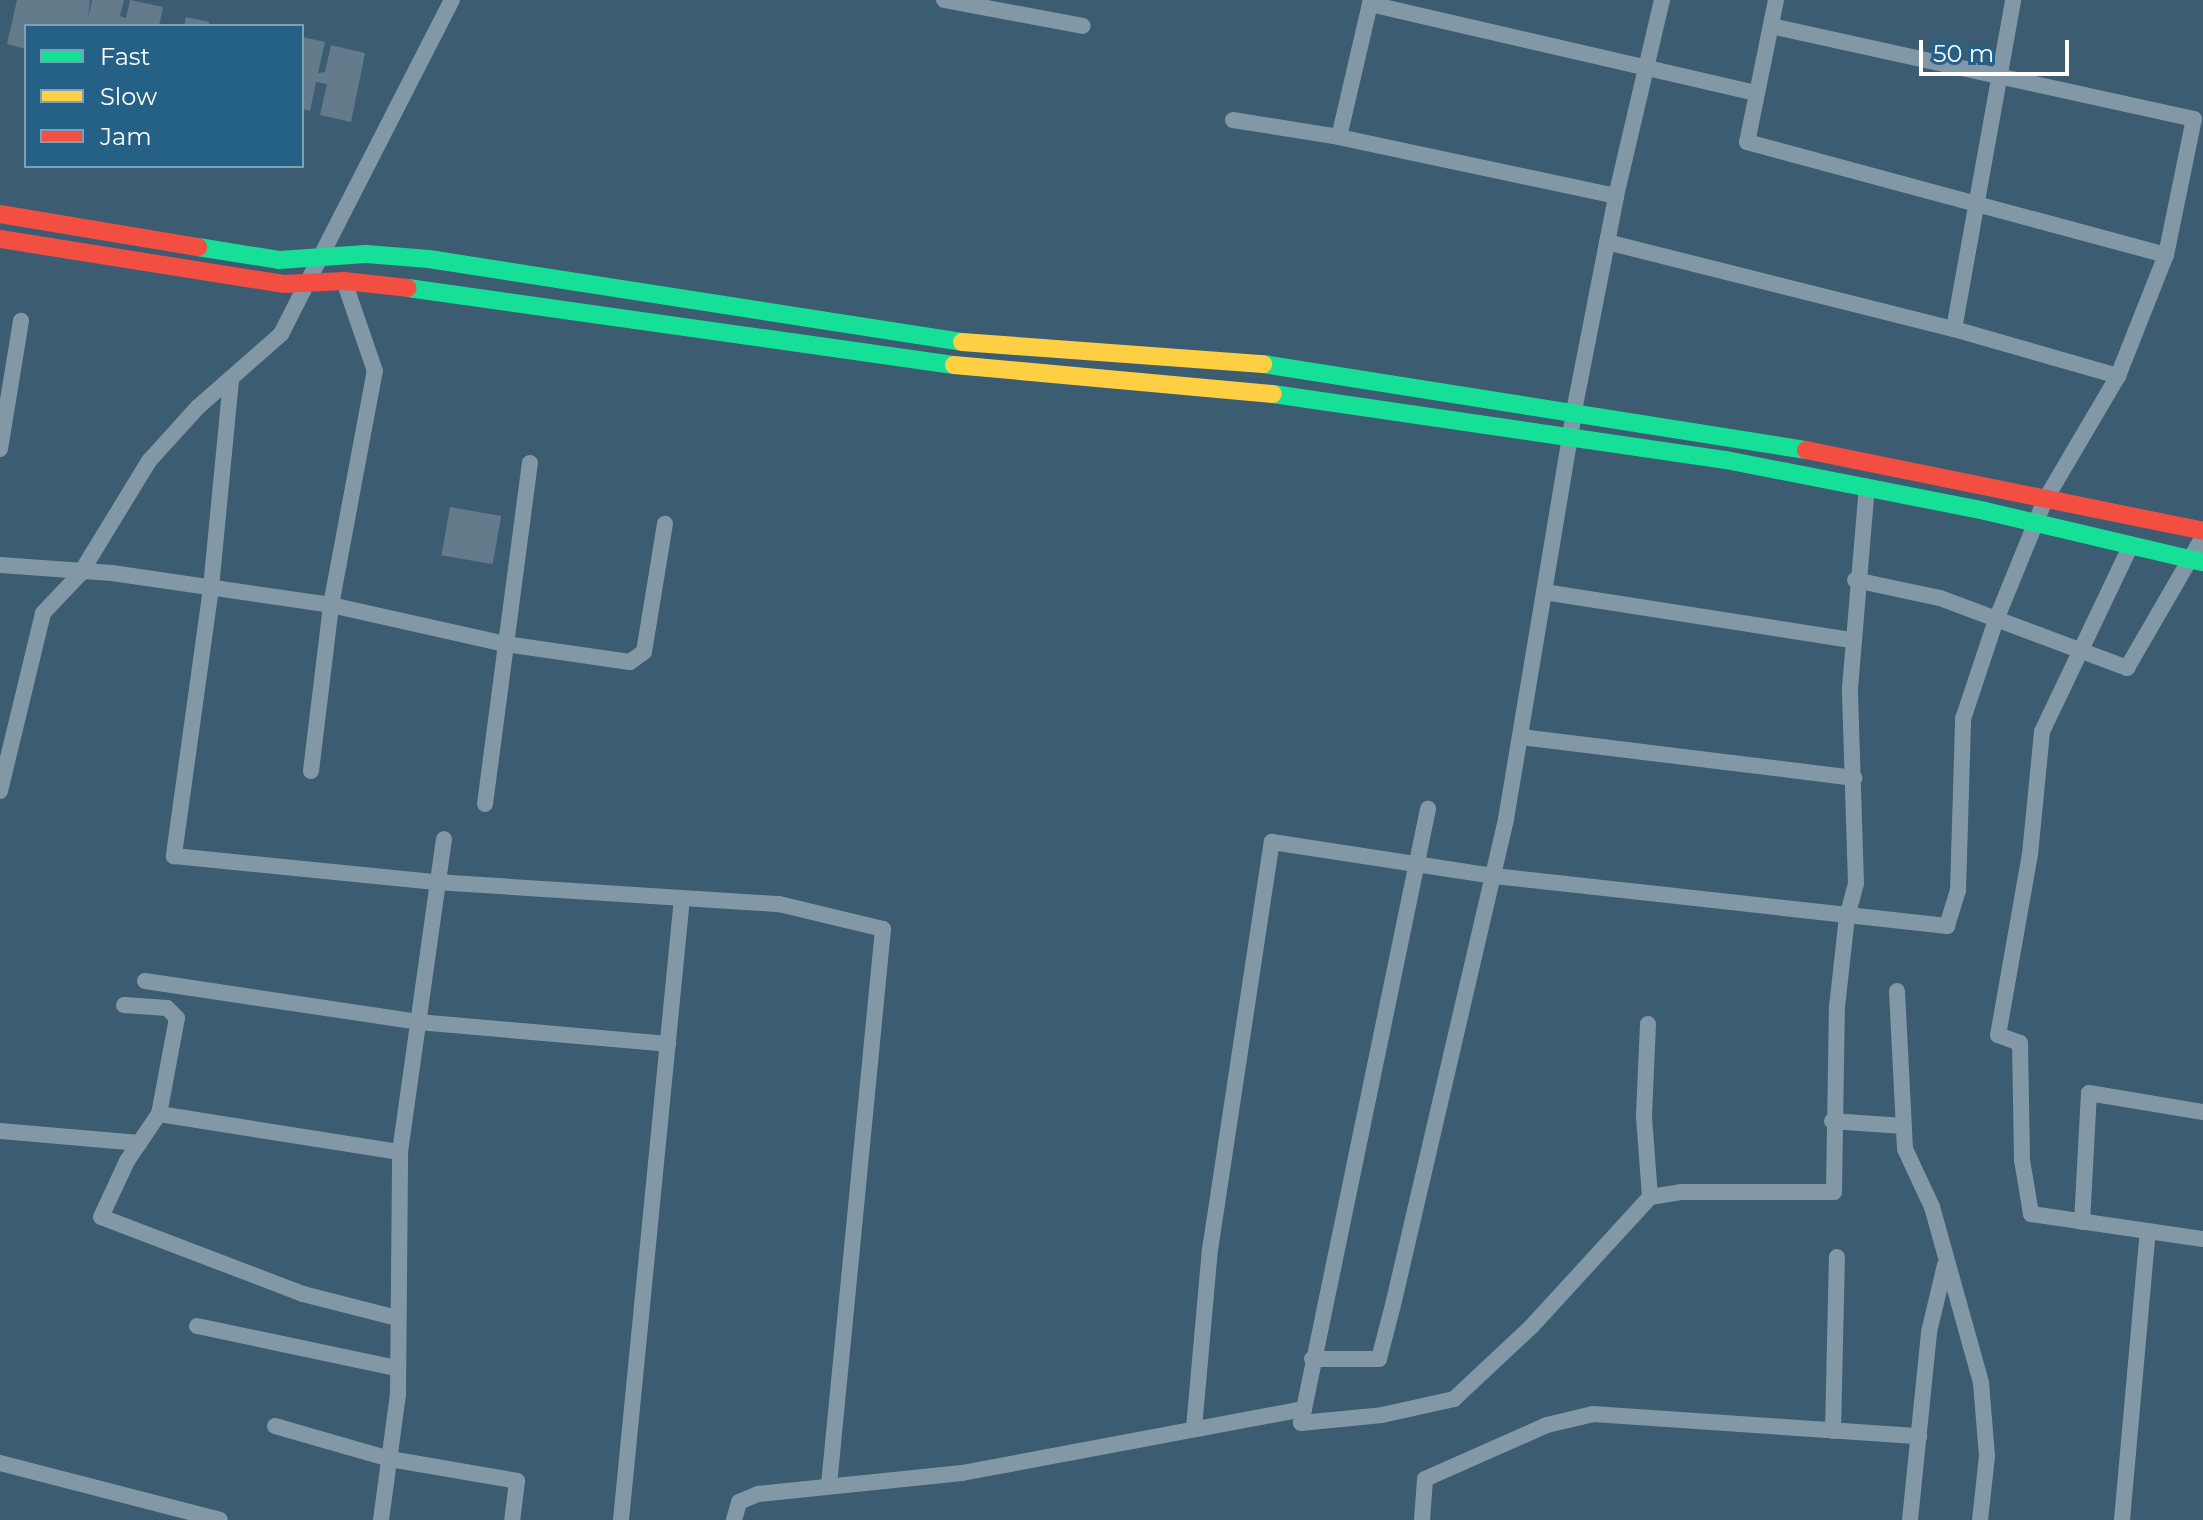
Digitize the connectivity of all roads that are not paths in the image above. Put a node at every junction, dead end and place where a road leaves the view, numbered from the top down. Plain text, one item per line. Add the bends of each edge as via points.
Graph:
1 (452, 0) edge
2 (944, 0) edge
3 (1353, 0) edge
4 (1662, 0) edge
5 (1776, 0) edge
6 (2013, 0) edge
7 (1370, 4) junction
8 (1083, 26) dead end
9 (1771, 26) junction
10 (1644, 67) junction
11 (1999, 76) junction
12 (1757, 93) junction
13 (1233, 120) dead end
14 (1339, 137) junction
15 (1616, 196) junction
16 (1977, 202) junction
17 (0, 214) edge
18 (0, 239) edge
19 (1607, 242) junction
20 (2166, 255) junction
21 (322, 257) junction
22 (344, 281) junction
23 (311, 282) junction
24 (21, 321) dead end
25 (1954, 329) junction
26 (893, 332) junction
27 (890, 358) junction
28 (2118, 376) junction
29 (231, 380) junction
30 (1574, 411) junction
31 (1571, 435) junction
32 (0, 449) edge
33 (530, 463) dead end
34 (1867, 487) junction
35 (2045, 500) junction
36 (2037, 523) junction
37 (665, 524) dead end
38 (2203, 534) edge
39 (2131, 545) junction
40 (2197, 560) edge
41 (0, 565) edge
42 (80, 574) junction
43 (1855, 580) junction
44 (211, 588) junction
45 (1544, 592) junction
46 (331, 605) junction
47 (1996, 620) junction
48 (1852, 640) junction
49 (505, 644) junction
50 (2079, 648) junction
51 (1521, 737) junction
52 (311, 771) dead end
53 (1854, 778) junction
54 (0, 791) edge
55 (485, 804) dead end
56 (1428, 809) dead end
57 (444, 839) dead end
58 (1420, 863) junction
59 (1494, 876) junction
60 (436, 882) junction
61 (682, 898) junction
62 (1847, 917) junction
63 (145, 981) dead end
64 (1897, 991) dead end
65 (124, 1005) dead end
66 (418, 1022) junction
67 (1648, 1024) dead end
68 (668, 1044) junction
69 (2203, 1112) edge
70 (159, 1114) junction
71 (1832, 1121) junction
72 (1903, 1126) junction
73 (0, 1131) edge
74 (139, 1143) junction
75 (400, 1152) junction
76 (1650, 1197) junction
77 (2082, 1222) junction
78 (2148, 1231) junction
79 (2203, 1239) edge
80 (1837, 1257) dead end
81 (1945, 1264) junction
82 (397, 1318) junction
83 (197, 1326) dead end
84 (1312, 1359) junction
85 (397, 1368) junction
86 (1304, 1409) junction
87 (275, 1426) dead end
88 (1194, 1428) junction
89 (1833, 1431) junction
90 (1919, 1436) junction
91 (390, 1459) junction
92 (0, 1463) edge
93 (829, 1485) junction
94 (220, 1520) edge
95 (381, 1520) edge
96 (512, 1520) edge
97 (621, 1520) edge
98 (734, 1520) edge
99 (1422, 1520) edge
100 (1910, 1520) edge
101 (1980, 1520) edge
102 (2122, 1520) edge

1 - 21 street
2 - 8 street
3 - 7 street
4 - 10 street
5 - 9 street
6 - 11 street
7 - 10 street
7 - 14 street
9 - 11 street
9 - 12 street
10 - 12 street
10 - 15 street
11 - 16 street
11 - 20 street via 2194,119
12 - 16 street via 1747,142
13 - 14 street
14 - 15 street
15 - 19 street
16 - 20 street
16 - 25 street
17 - 21 street via 279,260
18 - 23 street via 207,273
19 - 25 street
19 - 30 street
20 - 28 street
21 - 23 street
21 - 26 street via 429,259
22 - 23 street
22 - 27 street via 527,301
22 - 46 street via 375,371
23 - 29 street via 281,334
24 - 32 street
25 - 28 street
26 - 27 street
26 - 30 street via 962,342 1252,363
27 - 31 street via 1384,406
28 - 35 street
29 - 42 street via 149,461
29 - 44 street
30 - 31 street
30 - 35 street via 1814,451
31 - 34 street
31 - 45 street
33 - 49 street
34 - 36 street
34 - 43 street
35 - 36 street
35 - 38 street
36 - 39 street
36 - 47 street
37 - 49 street via 639,659
38 - 40 street
39 - 40 street
39 - 50 street
40 - 50 street via 2127,668
41 - 42 street
42 - 44 street via 112,573
42 - 54 street via 43,613
43 - 47 street via 1940,598
43 - 48 street
44 - 46 street
44 - 60 street via 174,856
45 - 48 street
45 - 51 street
46 - 49 street
46 - 52 street
47 - 50 street
47 - 62 street via 1963,719 1958,891 1947,926
48 - 53 street
49 - 55 street
50 - 77 street via 2042,732 2030,854 1998,1035 2020,1043 2022,1160 2031,1214
51 - 53 street
51 - 59 street
53 - 62 street via 1856,884
56 - 58 street
57 - 60 street
58 - 59 street
58 - 84 street
58 - 88 street via 1272,842 1210,1250
59 - 62 street
59 - 84 street via 1379,1359
60 - 61 street
60 - 66 street
61 - 68 street
61 - 93 street via 779,904 883,929
62 - 71 street via 1837,1007 1839,1087
63 - 66 street
64 - 72 street
65 - 70 street via 167,1008 177,1018
66 - 68 street
66 - 75 street
67 - 76 street via 1644,1117
68 - 97 street
69 - 77 street via 2089,1093
70 - 74 street
70 - 75 street
71 - 72 street
71 - 76 street via 1834,1192 1681,1192
72 - 81 street via 1905,1149 1932,1207
73 - 74 street
74 - 82 street via 101,1217 303,1294
75 - 82 street via 403,1224
76 - 86 street via 1531,1327 1454,1399 1382,1415 1301,1423
77 - 78 street
78 - 79 street
78 - 102 street
80 - 89 street
81 - 90 street via 1929,1332
81 - 101 street via 1981,1383 1987,1456
82 - 85 street
83 - 85 street
84 - 86 street
85 - 91 street
86 - 88 street
87 - 91 street
88 - 93 street via 962,1473
89 - 90 street
89 - 99 street via 1593,1414 1547,1425 1425,1479
90 - 100 street
91 - 95 street
91 - 96 street via 517,1481
92 - 94 street
93 - 98 street via 758,1494 739,1502

